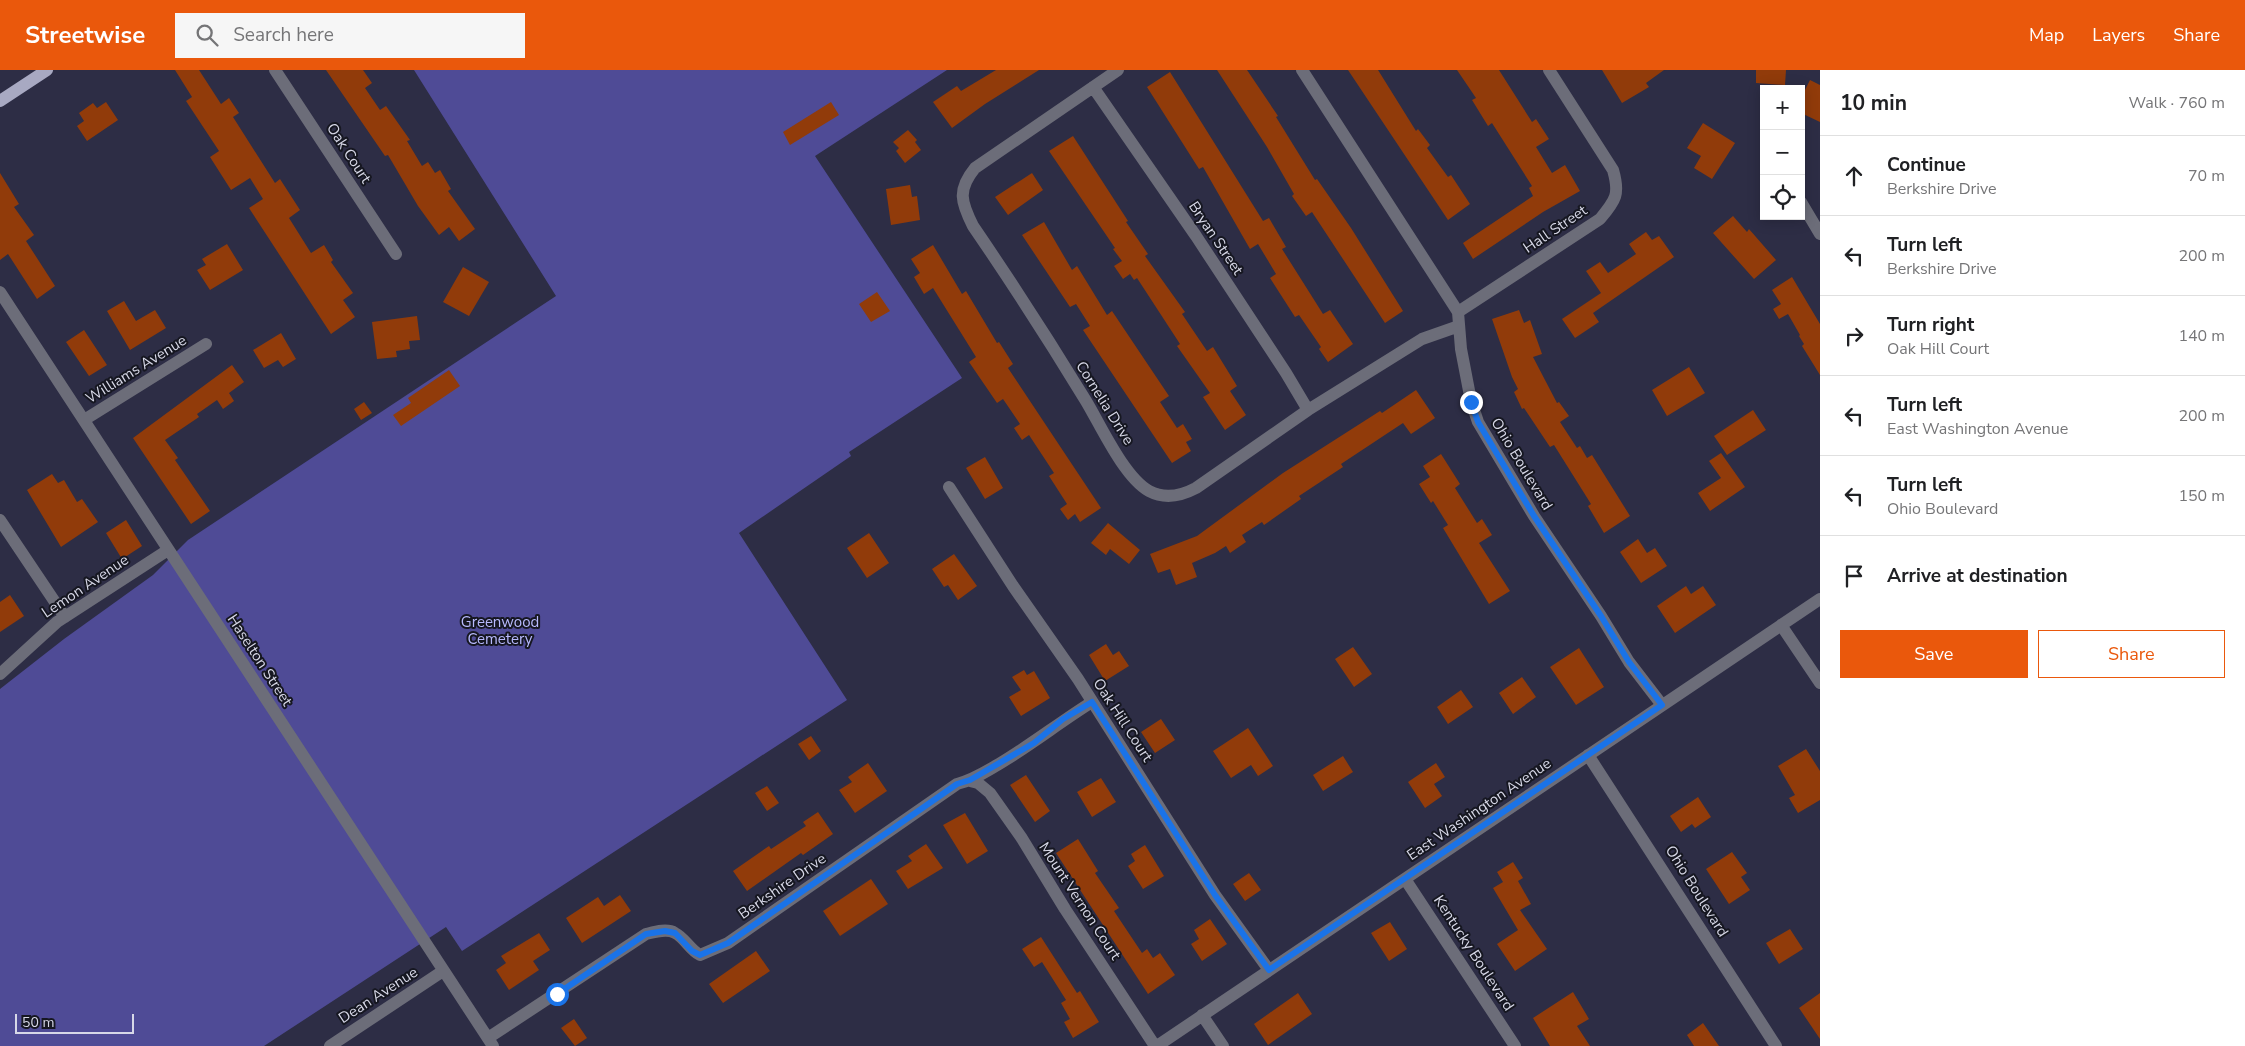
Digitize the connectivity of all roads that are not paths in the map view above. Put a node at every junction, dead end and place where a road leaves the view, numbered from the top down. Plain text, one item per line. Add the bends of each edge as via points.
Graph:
1 (47, 70) edge
2 (275, 70) edge
3 (1118, 70) edge
4 (1302, 70) edge
5 (1549, 70) edge
6 (1093, 87) junction
7 (0, 101) edge
8 (1805, 209) edge
9 (1820, 234) edge
10 (396, 254) dead end
11 (0, 292) edge
12 (1458, 312) junction
13 (1459, 326) junction
14 (206, 344) dead end
15 (1308, 410) junction
16 (84, 420) junction
17 (949, 487) dead end
18 (0, 520) edge
19 (168, 550) junction
20 (1820, 599) edge
21 (65, 617) junction
22 (1781, 625) junction
23 (0, 674) edge
24 (1820, 684) edge
25 (1092, 702) junction
26 (1662, 705) junction
27 (1588, 755) junction
28 (970, 780) junction
29 (1405, 878) junction
30 (1269, 970) junction
31 (444, 971) junction
32 (1202, 1016) junction
33 (490, 1042) edge
34 (330, 1046) edge
35 (1156, 1046) edge
36 (1223, 1046) edge
37 (1515, 1046) edge
38 (1776, 1046) edge

1 - 7 main road
2 - 10 street, Oak Court
3 - 6 street, Cornelia Drive
4 - 12 street, Ohio Boulevard
5 - 12 street, Hall Street via 1613,170 1618,188 1613,204 1600,219
6 - 15 street, Bryan Street via 1196,236
6 - 15 street, Cornelia Drive via 975,168 963,186 962,198 973,226 1087,402 1113,448 1133,477 1147,490 1169,496 1185,494
8 - 9 street
11 - 16 street, Haselton Street
12 - 13 street, Ohio Boulevard
13 - 15 street, Cornelia Drive via 1422,339
13 - 26 street, Ohio Boulevard via 1471,402 1478,422 1534,516 1629,662
14 - 16 street, Williams Avenue
16 - 19 street, Haselton Street
17 - 25 street, Oak Hill Court
18 - 21 street
19 - 21 street, Lemon Avenue
19 - 31 street, Haselton Street
20 - 22 street, East Washington Avenue
21 - 23 street, Lemon Avenue
22 - 24 street
22 - 26 street, East Washington Avenue
25 - 28 street, Berkshire Drive via 1063,719 1034,743
25 - 30 street, Oak Hill Court via 1215,895
26 - 27 street, East Washington Avenue
27 - 29 street, East Washington Avenue
27 - 38 street, Ohio Boulevard
28 - 33 street, Berkshire Drive via 957,784 728,943 700,955 675,933 646,934
28 - 35 street, Mount Vernon Court via 990,793 1021,837 1064,909
29 - 30 street, East Washington Avenue
29 - 37 street, Kentucky Boulevard
30 - 32 street, East Washington Avenue
31 - 33 street, Haselton Street
31 - 34 street, Dean Avenue
32 - 35 street, East Washington Avenue
32 - 36 street

